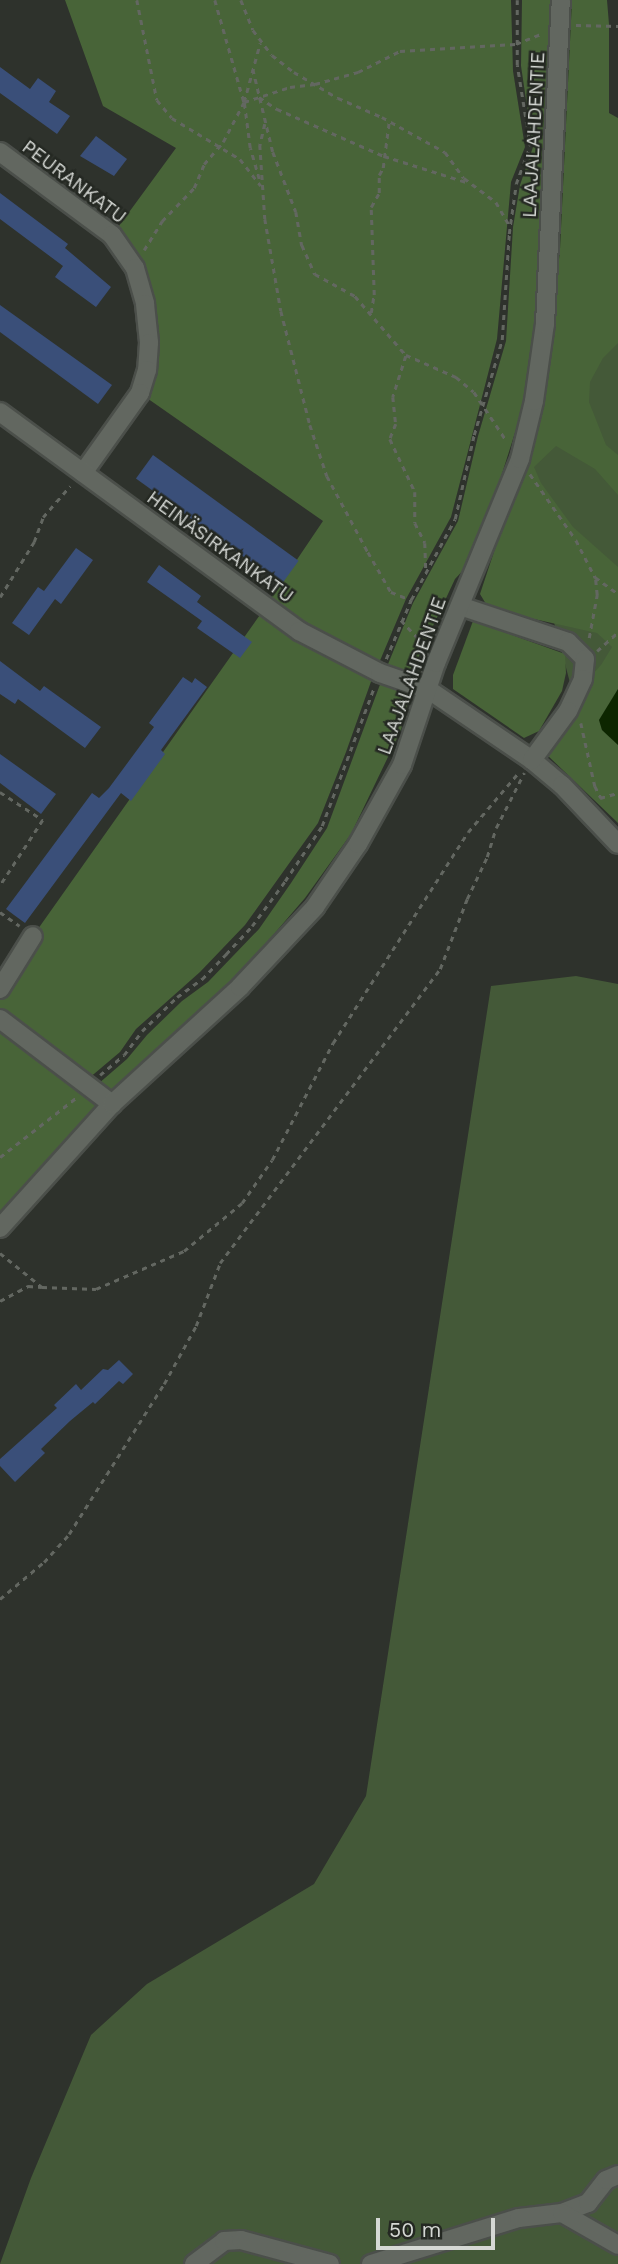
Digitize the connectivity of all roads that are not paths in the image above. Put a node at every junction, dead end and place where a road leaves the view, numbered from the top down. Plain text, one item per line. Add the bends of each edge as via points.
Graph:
1 (561, 0) edge
2 (0, 152) edge
3 (0, 412) edge
4 (83, 473) junction
5 (460, 606) junction
6 (429, 690) junction
7 (531, 760) junction
8 (618, 844) edge
9 (33, 936) road end
10 (0, 989) edge
11 (0, 1019) edge
12 (112, 1104) junction
13 (0, 1228) edge
14 (618, 2175) edge
15 (562, 2213) junction
16 (618, 2245) edge
17 (194, 2264) edge
18 (330, 2264) edge
19 (372, 2264) edge

1 - 5 street, LAAJALAHDENTIE via 545,324 534,401 520,460
2 - 4 street, PEURANKATU via 112,235 135,268 145,303 149,343 140,393
3 - 4 street, HEINÄSIRKANKATU
4 - 6 street, HEINÄSIRKANKATU via 299,631 380,673
5 - 6 street, LAAJALAHDENTIE
5 - 7 street via 568,642 585,659 568,711
6 - 7 street, HEINÄSIRKANKATU
6 - 12 street, LAAJALAHDENTIE via 402,765 358,844 315,907 240,987
7 - 8 street, HEINÄSIRKANKATU via 562,785
9 - 10 street
11 - 12 street
12 - 13 street, LAAJALAHDENTIE
14 - 15 street via 606,2180 588,2203
15 - 16 street
15 - 19 street via 519,2218
17 - 18 street via 224,2242 241,2240

